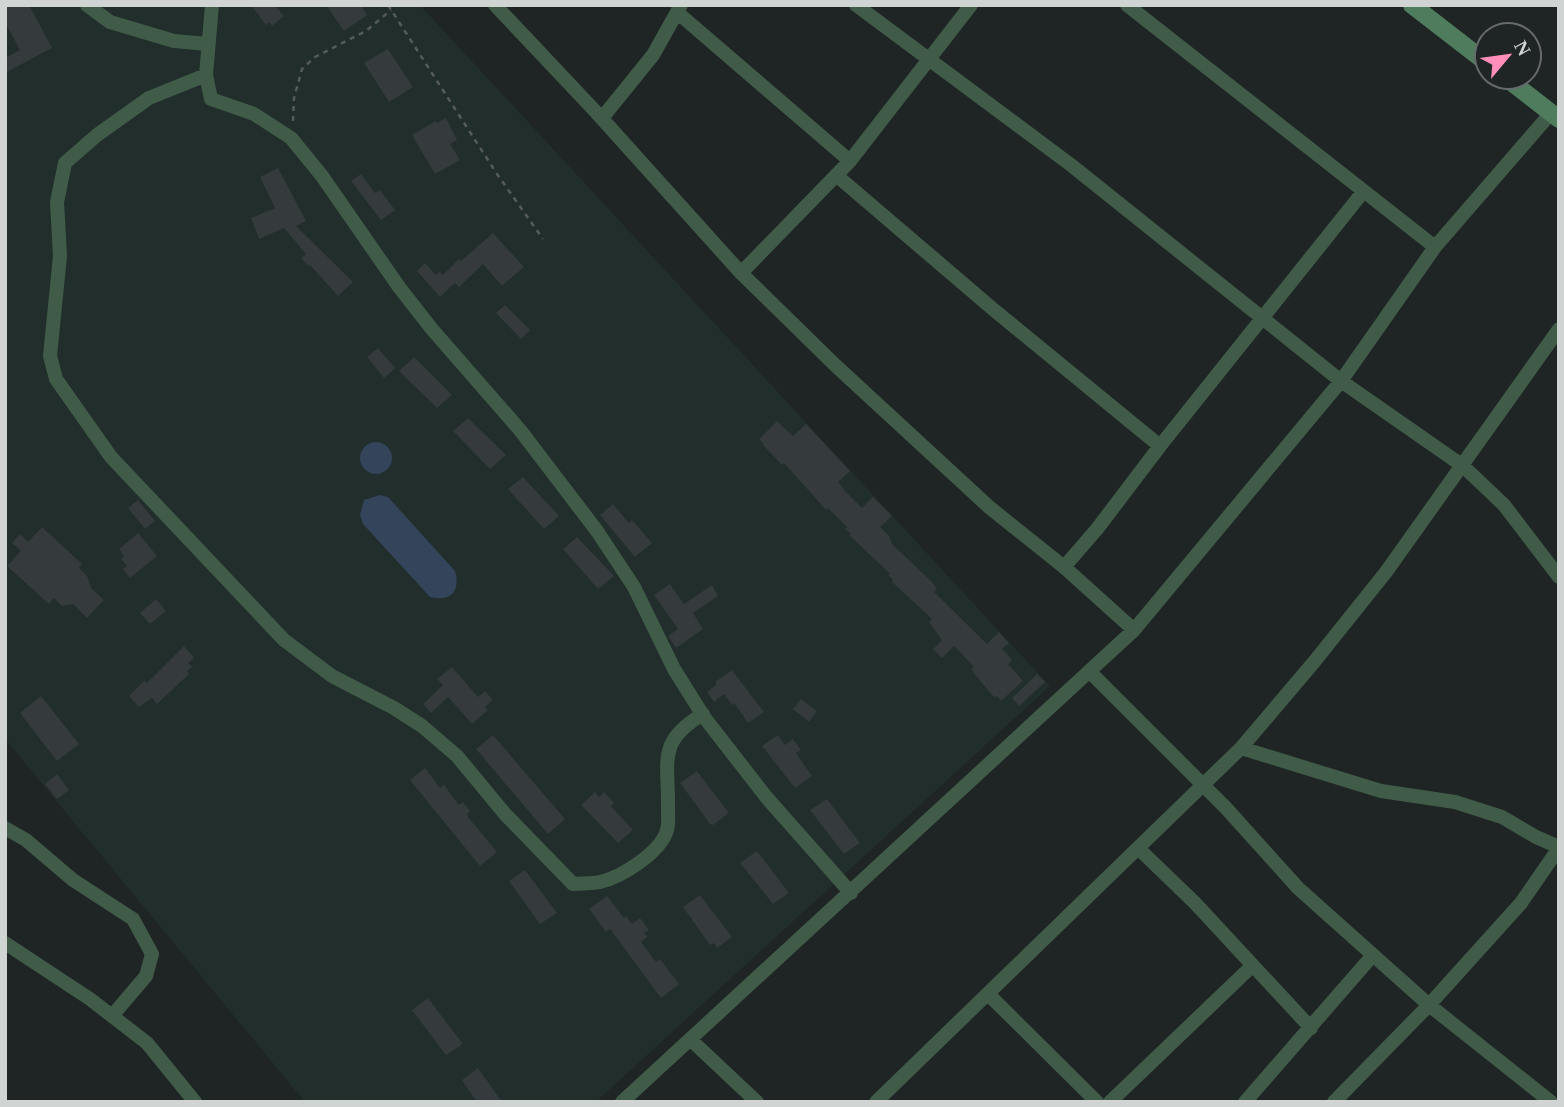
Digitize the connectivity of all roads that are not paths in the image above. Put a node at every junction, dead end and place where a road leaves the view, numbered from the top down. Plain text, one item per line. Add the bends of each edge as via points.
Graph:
1 (87, 5) edge
2 (212, 5) edge
3 (495, 5) edge
4 (856, 5) edge
5 (971, 5) edge
6 (1127, 5) edge
7 (1412, 5) edge
8 (680, 9) edge
9 (208, 44) junction
10 (1473, 52) edge
11 (929, 60) junction
12 (206, 75) junction
13 (1523, 91) edge
14 (1555, 116) edge
15 (602, 118) junction
16 (850, 161) junction
17 (836, 175) junction
18 (1363, 192) junction
19 (1435, 247) junction
20 (741, 273) junction
21 (1263, 317) junction
22 (1558, 330) edge
23 (1341, 381) junction
24 (1160, 446) junction
25 (1463, 466) junction
26 (1064, 567) junction
27 (1559, 577) edge
28 (1134, 630) junction
29 (1090, 672) junction
30 (703, 714) junction
31 (1241, 748) junction
32 (1202, 784) junction
33 (5, 828) edge
34 (1559, 848) edge
35 (1139, 849) junction
36 (851, 893) junction
37 (5, 943) edge
38 (1373, 955) junction
39 (1252, 966) junction
40 (988, 994) junction
41 (1429, 1005) junction
42 (112, 1016) junction
43 (1311, 1028) junction
44 (691, 1040) junction
45 (625, 1101) edge
46 (195, 1102) edge
47 (757, 1102) edge
48 (876, 1102) edge
49 (1097, 1102) edge
50 (1110, 1102) edge
51 (1245, 1102) edge
52 (1334, 1102) edge
53 (1551, 1102) edge

1 - 9 street via 110,22 174,41
2 - 9 street
3 - 15 street
4 - 11 street
5 - 11 street
6 - 18 street
7 - 10 main road
8 - 15 street via 653,55
8 - 16 street
9 - 12 street
11 - 16 street
11 - 21 street
12 - 30 street via 211,99 254,114 291,138 431,328 520,430 634,587 674,670
12 - 30 street via 149,98 65,163 57,202 60,256 50,356 56,379 111,457 284,640 332,676 422,726 457,756 573,884 608,879 653,852 667,831 665,765 673,742 682,726
13 - 14 main road
14 - 19 street
15 - 20 street
16 - 17 street
17 - 20 street
17 - 24 street
18 - 19 street
18 - 21 street
19 - 23 street
20 - 26 street via 978,497
21 - 23 street
21 - 24 street
22 - 25 street
23 - 25 street
23 - 28 street
24 - 26 street
25 - 27 street via 1504,505
25 - 31 street via 1386,572
26 - 28 street
28 - 29 street
29 - 32 street
29 - 36 street
30 - 36 street via 767,798
31 - 32 street
31 - 34 street via 1381,791 1455,802 1502,817
32 - 35 street
32 - 38 street via 1298,888
33 - 42 street via 132,919 152,954 146,976
34 - 41 street via 1521,903
35 - 39 street
35 - 40 street
36 - 44 street
37 - 42 street
38 - 41 street
38 - 43 street
39 - 43 street
39 - 50 street
40 - 48 street
40 - 49 street
41 - 52 street
41 - 53 street
42 - 46 street via 146,1043
43 - 51 street
44 - 45 street
44 - 47 street

